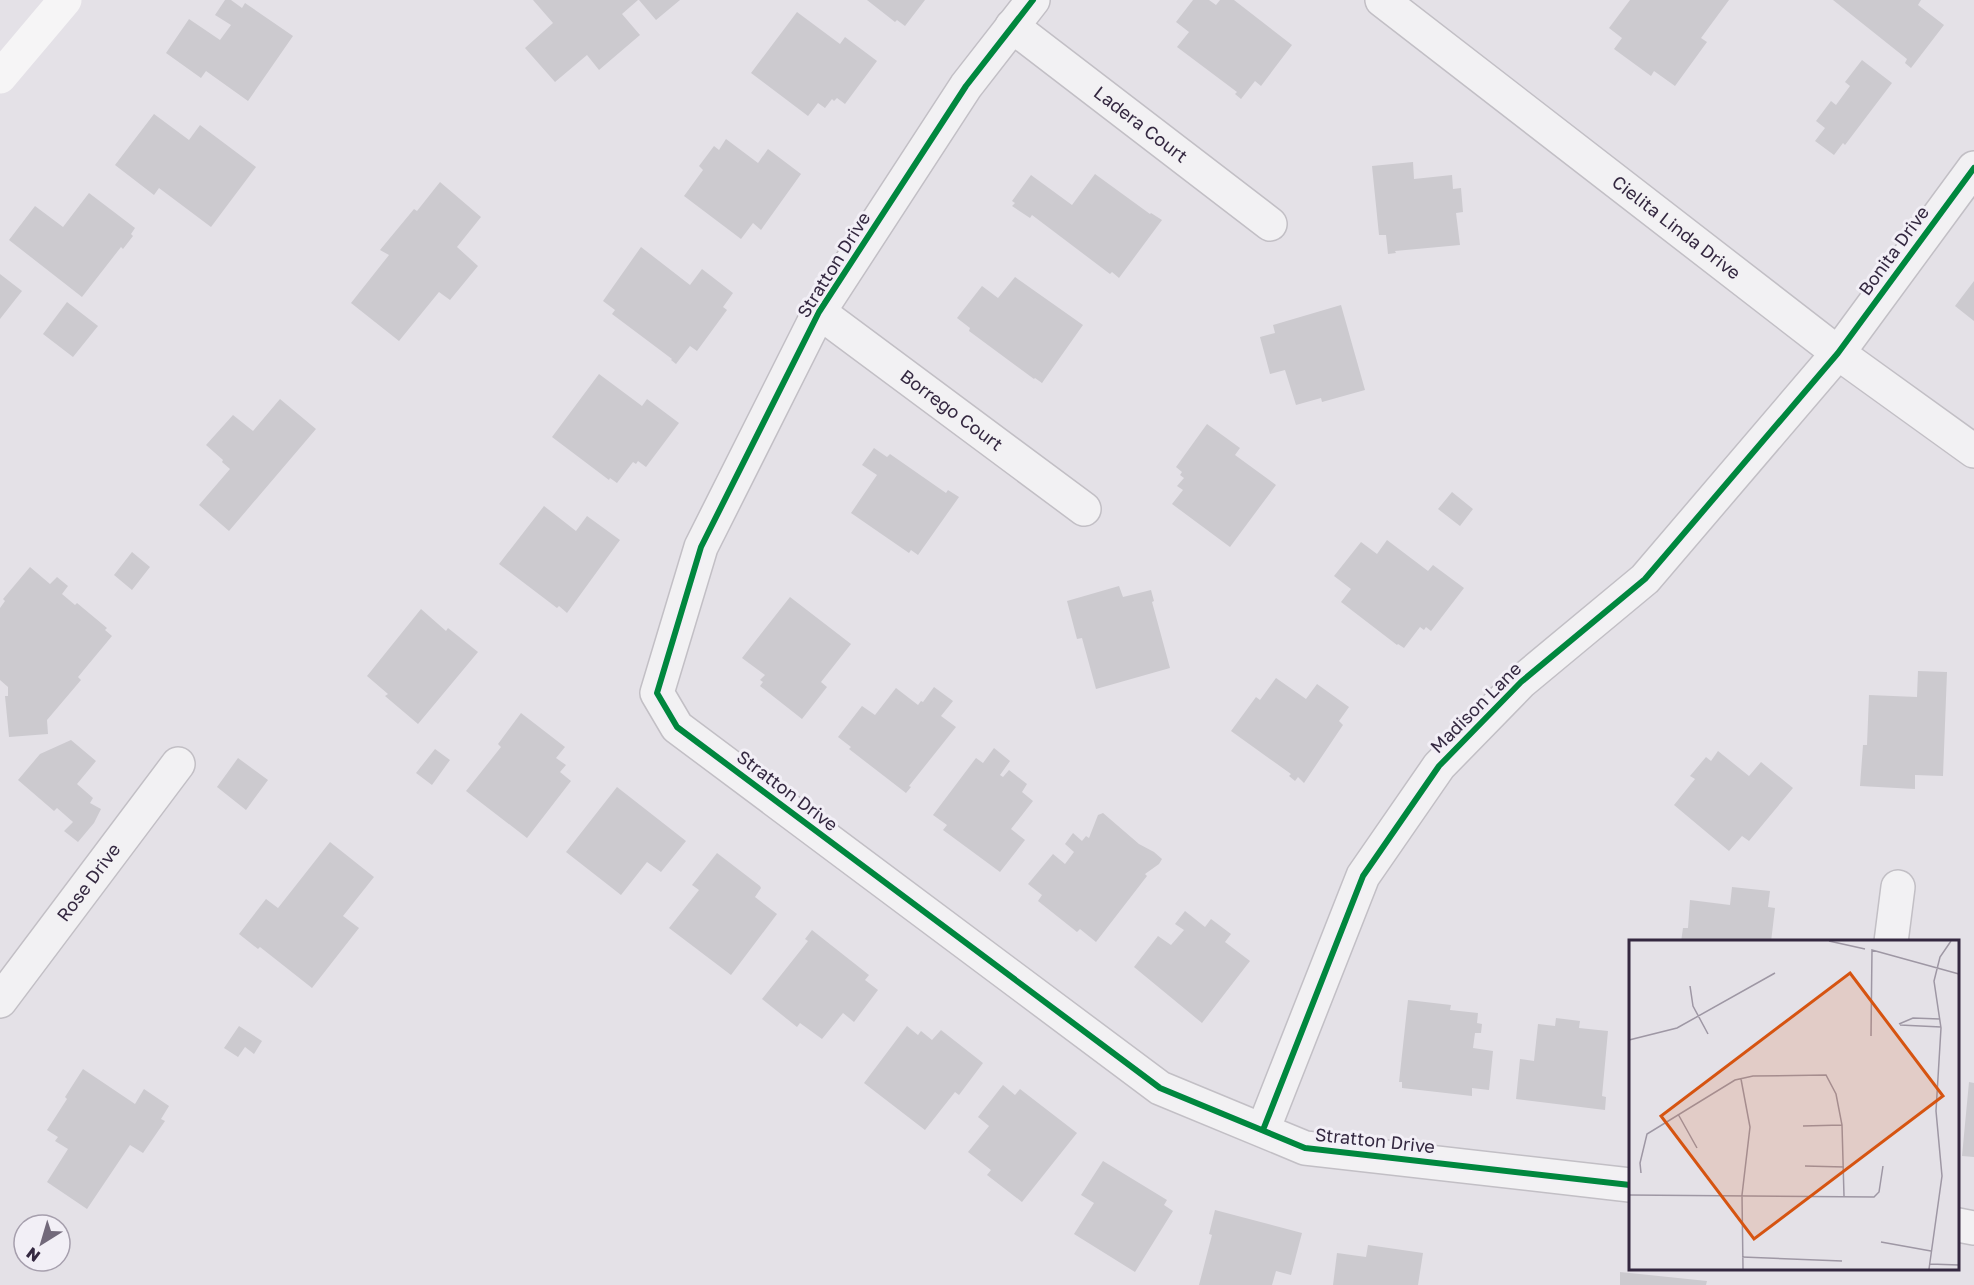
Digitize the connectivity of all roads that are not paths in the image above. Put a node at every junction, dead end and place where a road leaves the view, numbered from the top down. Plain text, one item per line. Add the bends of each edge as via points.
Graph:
1 (65, 0) edge
2 (1033, 0) edge
3 (1382, 0) edge
4 (1012, 26) junction
5 (0, 76) edge
6 (1974, 168) edge
7 (1270, 224) dead end
8 (819, 312) junction
9 (1838, 353) junction
10 (1974, 451) edge
11 (1084, 509) dead end
12 (178, 764) dead end
13 (1898, 887) dead end
14 (1891, 940) edge
15 (0, 1001) edge
16 (1263, 1130) junction
17 (1629, 1185) edge
18 (1959, 1225) edge
19 (1974, 1228) edge

1 - 5 street
2 - 4 street, Stratton Drive
3 - 9 street, Cielita Linda Drive
4 - 7 street, Ladera Court
4 - 8 street, Stratton Drive via 966,86
6 - 9 street, Bonita Drive
8 - 11 street, Borrego Court
8 - 16 street, Stratton Drive via 701,547 657,693 677,727 1160,1088
9 - 10 street, Cielita Linda Drive
9 - 16 street, Madison Lane via 1645,579 1521,681 1439,766 1363,876
12 - 15 street, Rose Drive
13 - 14 street
16 - 17 street, Stratton Drive via 1305,1148
18 - 19 street

